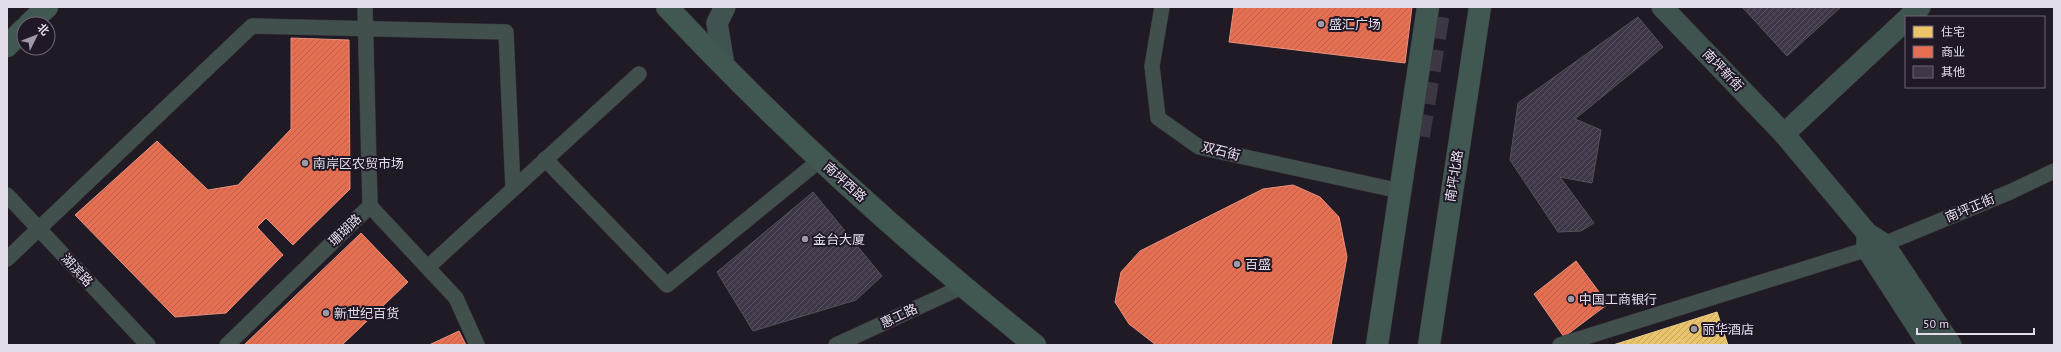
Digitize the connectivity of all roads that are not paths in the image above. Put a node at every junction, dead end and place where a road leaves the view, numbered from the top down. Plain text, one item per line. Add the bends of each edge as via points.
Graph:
1 (47, 7) edge
2 (365, 7) edge
3 (668, 7) edge
4 (725, 7) edge
5 (1162, 7) edge
6 (1428, 7) edge
7 (1480, 7) edge
8 (1662, 7) edge
9 (1920, 7) edge
10 (37, 16) edge
11 (1910, 16) edge
12 (1905, 21) edge
13 (365, 29) junction
14 (16, 37) edge
15 (7, 46) edge
16 (724, 65) junction
17 (639, 74) dead end
18 (1784, 134) junction
19 (545, 159) junction
20 (820, 160) junction
21 (2054, 171) edge
22 (513, 189) junction
23 (1400, 191) junction
24 (7, 195) edge
25 (370, 206) junction
26 (39, 229) junction
27 (1873, 242) junction
28 (7, 259) edge
29 (428, 267) junction
30 (962, 287) junction
31 (1033, 343) edge
32 (148, 345) edge
33 (227, 345) edge
34 (477, 345) edge
35 (836, 345) edge
36 (1377, 345) edge
37 (1428, 345) edge
38 (1560, 345) edge
39 (1929, 345) edge
40 (1951, 345) edge

1 - 10 main road
2 - 13 street
3 - 16 main road, 南坪西路
4 - 16 street via 717,23
5 - 23 street, 双石街 via 1152,66 1158,118 1199,147
6 - 23 main road
7 - 37 main road, 南坪北路
8 - 18 street, 南坪新街
9 - 11 street
12 - 18 street
13 - 22 street via 506,32
13 - 25 street
13 - 26 street via 252,26
14 - 15 main road
16 - 20 main road, 南坪西路
17 - 19 street
18 - 27 street, 南坪新街
19 - 20 street via 667,285
19 - 22 street
20 - 30 main road, 南坪西路
21 - 27 street, 南坪正街 via 2010,192
22 - 29 street
23 - 36 main road
24 - 26 street, 湖滨路
25 - 29 street, 珊瑚路
25 - 33 street, 珊瑚路
26 - 28 street
26 - 32 street, 湖滨路
27 - 38 street, 南坪正街
27 - 39 street
27 - 40 street
29 - 34 street, 珊瑚路 via 456,298
30 - 31 main road, 南坪西路
30 - 35 street, 惠工路

